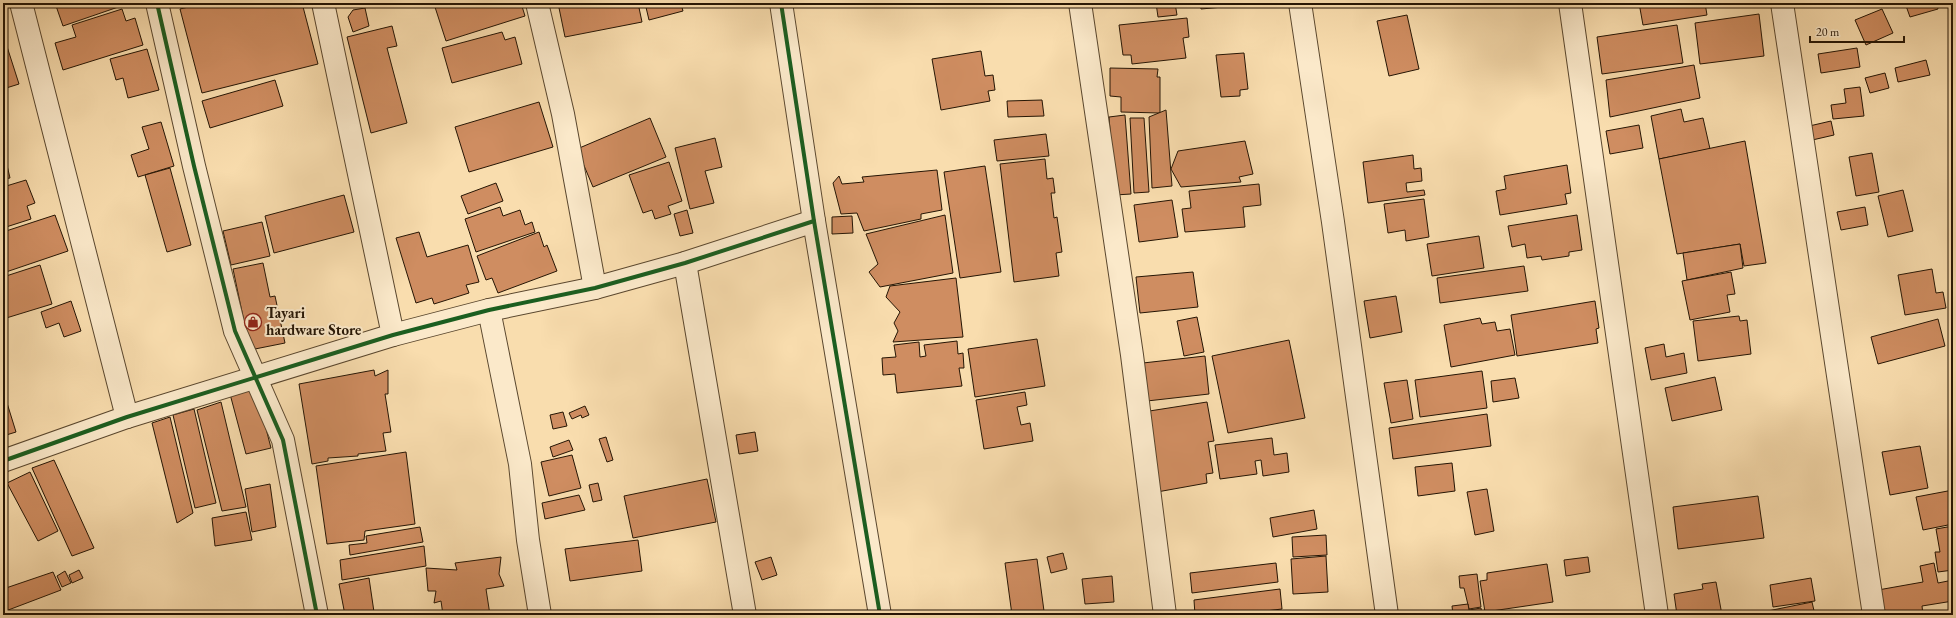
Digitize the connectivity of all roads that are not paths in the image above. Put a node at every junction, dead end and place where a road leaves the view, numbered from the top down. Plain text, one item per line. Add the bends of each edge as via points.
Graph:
1 (21, 3) edge
2 (157, 3) edge
3 (323, 3) edge
4 (537, 3) edge
5 (781, 3) edge
6 (1080, 3) edge
7 (1300, 3) edge
8 (1570, 3) edge
9 (1782, 3) edge
10 (814, 221) junction
11 (685, 263) junction
12 (595, 288) junction
13 (489, 310) junction
14 (393, 335) junction
15 (254, 378) junction
16 (127, 417) junction
17 (3, 461) edge
18 (317, 615) edge
19 (540, 615) edge
20 (745, 615) edge
21 (880, 615) edge
22 (1165, 615) edge
23 (1387, 615) edge
24 (1657, 615) edge
25 (1874, 615) edge

1 - 16 street
2 - 15 street via 235,331
3 - 14 street
4 - 12 street via 563,114
5 - 10 street
6 - 22 street via 1132,355
7 - 23 street
8 - 24 street
9 - 25 street
10 - 11 street
10 - 21 street
11 - 12 street
11 - 20 street
12 - 13 street
13 - 14 street
13 - 19 street via 520,464 528,540
14 - 15 street
15 - 16 street
15 - 18 street via 283,440
16 - 17 street

